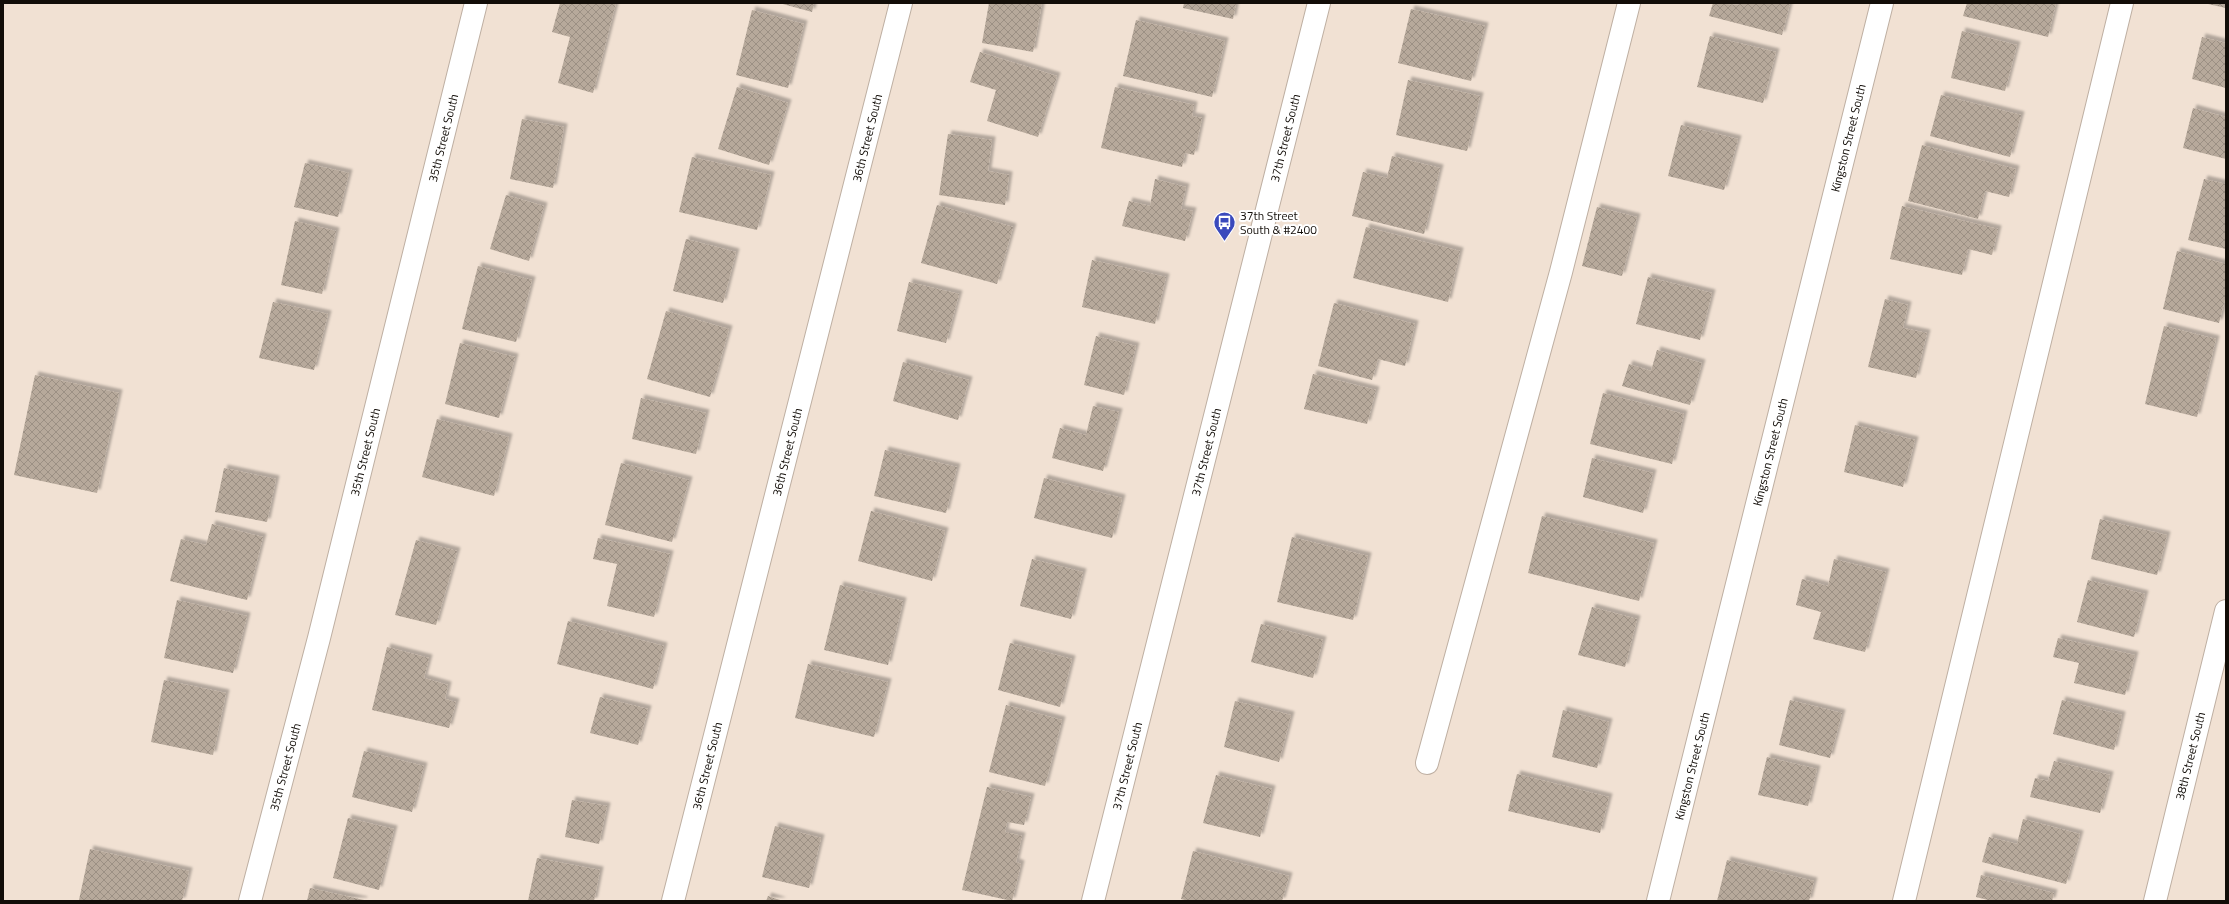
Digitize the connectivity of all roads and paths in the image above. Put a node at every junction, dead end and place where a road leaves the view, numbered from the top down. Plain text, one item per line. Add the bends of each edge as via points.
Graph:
1 (476, 3) edge
2 (901, 3) edge
3 (1319, 3) edge
4 (1629, 3) edge
5 (1882, 3) edge
6 (2122, 3) edge
7 (2226, 611) edge
8 (1428, 763) dead end
9 (250, 901) edge
10 (673, 901) edge
11 (1093, 901) edge
12 (1658, 901) edge
13 (1904, 901) edge
14 (2155, 901) edge

1 - 9 street, 35th Street South via 319,638
2 - 10 street, 36th Street South
3 - 11 street, 37th Street South
4 - 8 street via 1561,272
5 - 12 street, Kingston Street South
6 - 13 street
7 - 14 street, 38th Street South

